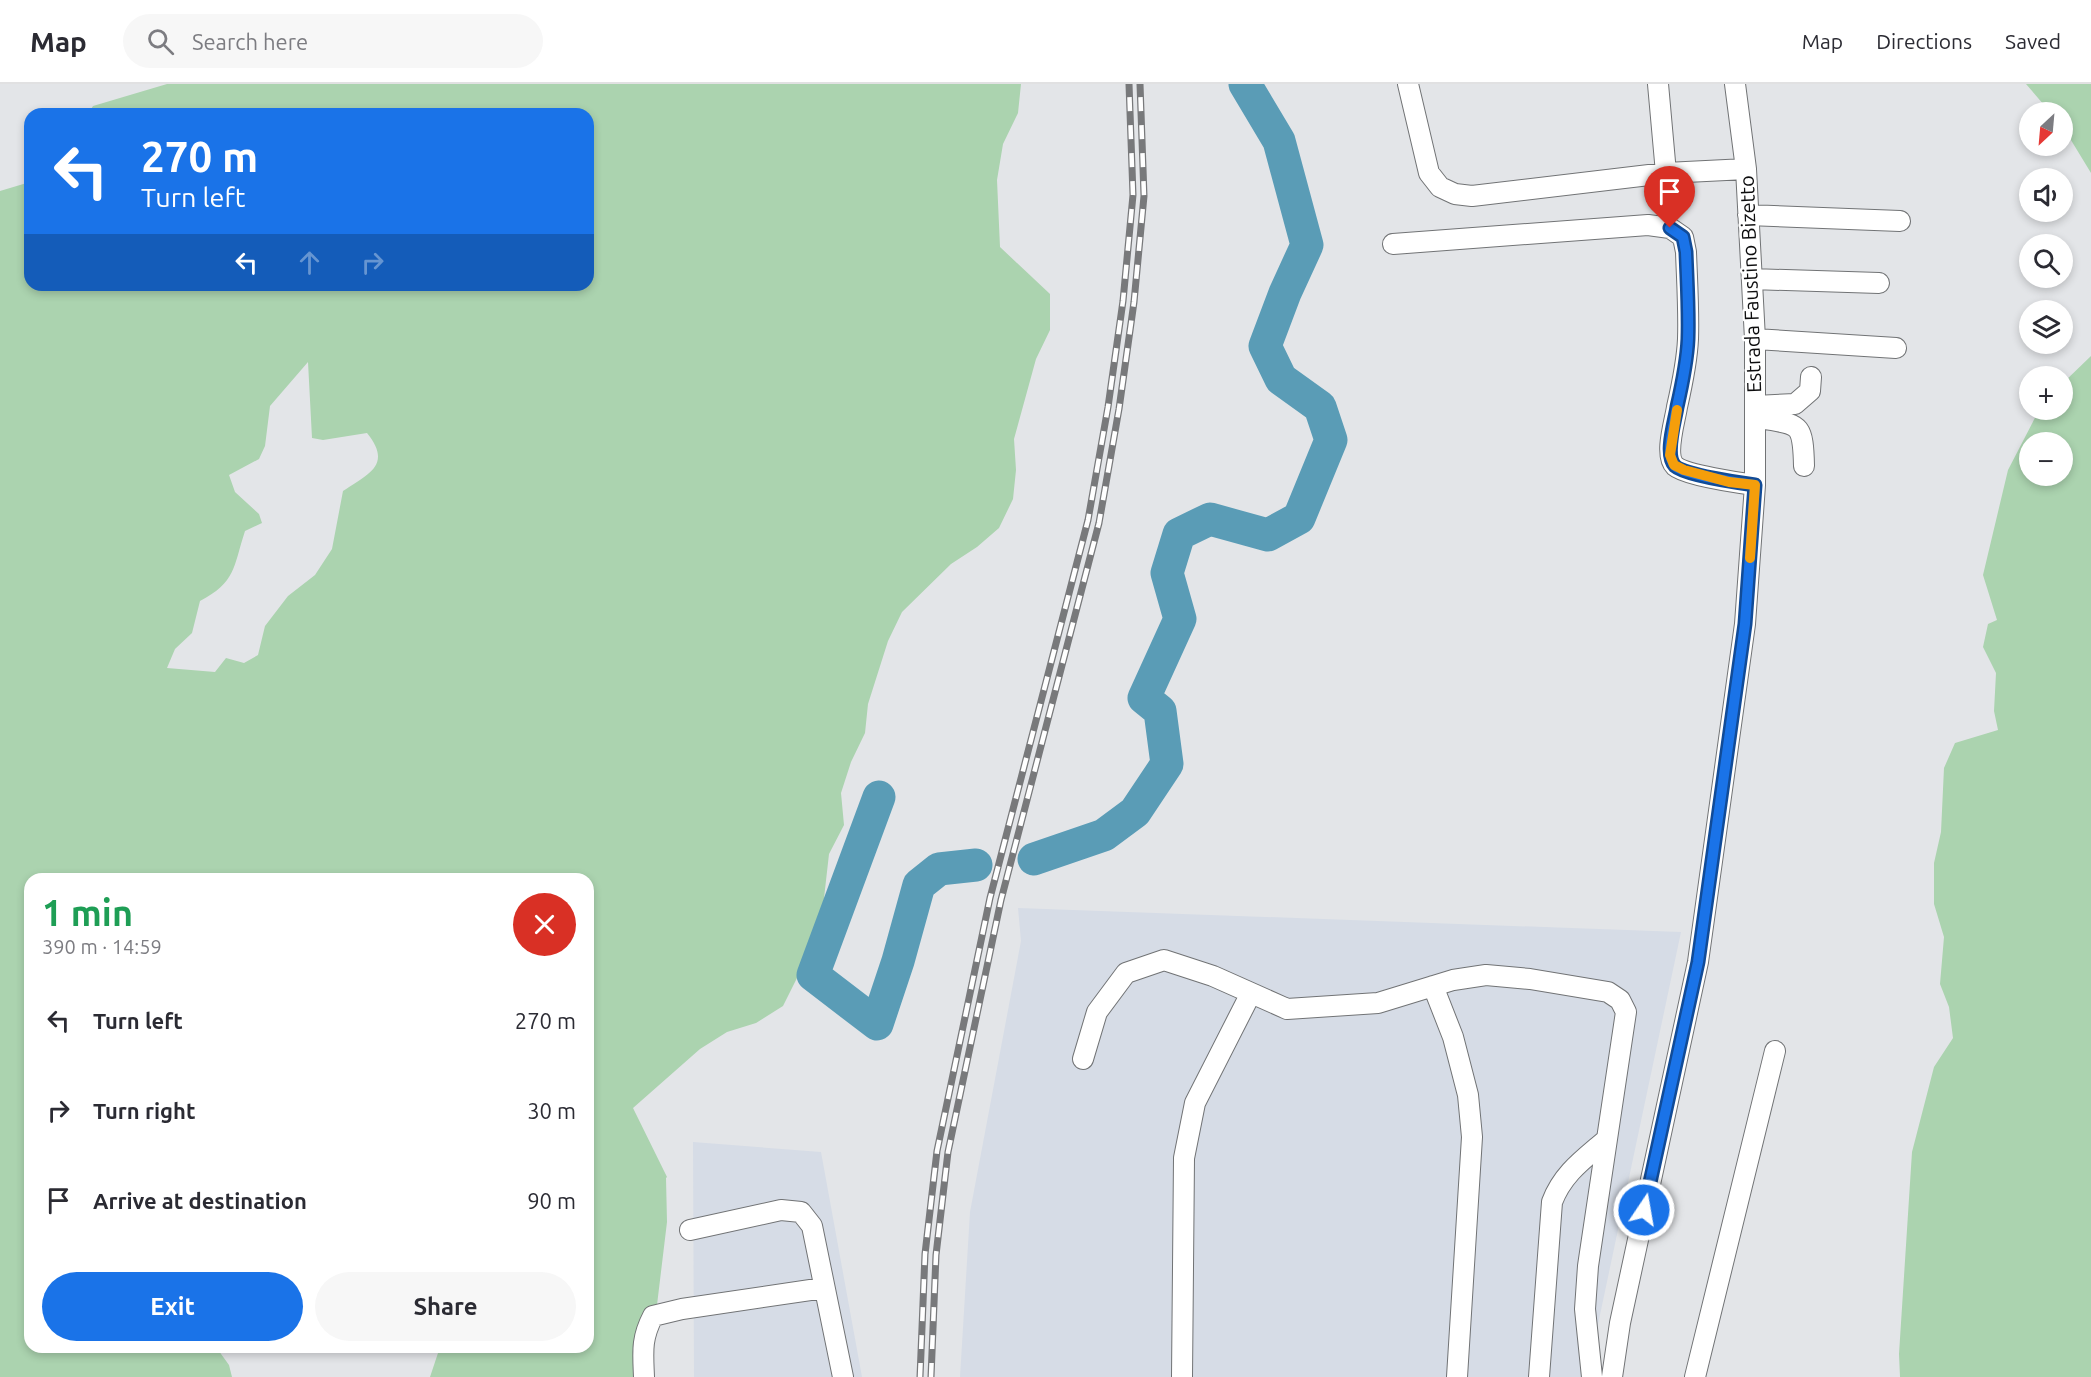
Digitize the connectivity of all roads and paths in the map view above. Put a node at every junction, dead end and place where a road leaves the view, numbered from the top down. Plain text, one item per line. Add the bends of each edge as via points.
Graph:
1 (1408, 84) edge
2 (1658, 84) edge
3 (1736, 84) edge
4 (1746, 169) junction
5 (1666, 172) junction
6 (1748, 215) junction
7 (1900, 221) dead end
8 (1393, 244) dead end
9 (1752, 279) junction
10 (1880, 283) dead end
11 (1755, 339) junction
12 (1896, 348) dead end
13 (1811, 377) dead end
14 (1755, 412) junction
15 (1804, 466) dead end
16 (1755, 485) junction
17 (1433, 986) junction
18 (1251, 993) junction
19 (1775, 1051) dead end
20 (1083, 1059) dead end
21 (1607, 1139) junction
22 (690, 1230) dead end
23 (824, 1288) junction
24 (644, 1377) edge
25 (843, 1377) edge
26 (1182, 1377) edge
27 (1457, 1377) edge
28 (1539, 1377) edge
29 (1592, 1377) edge
30 (1612, 1377) edge
31 (1695, 1377) edge

1 - 5 street via 1429,173 1440,188 1455,194 1472,196
2 - 5 street
3 - 4 street, Estrada Faustino Bizetto
4 - 5 street
4 - 6 street, Estrada Faustino Bizetto
6 - 7 street
6 - 9 street, Estrada Faustino Bizetto
8 - 16 street via 1648,225 1670,228 1683,237 1686,252 1688,339 1670,455 1674,465 1684,470
9 - 10 street
9 - 11 street, Estrada Faustino Bizetto
11 - 12 street
11 - 14 street, Estrada Faustino Bizetto
13 - 14 street via 1810,391 1795,404
14 - 15 street via 1800,430
14 - 16 street, Estrada Faustino Bizetto
16 - 30 street, Estrada Faustino Bizetto via 1745,624 1698,962 1620,1323
17 - 18 street via 1378,1003 1287,1009
17 - 21 street via 1486,975 1608,992 1620,1000 1626,1012
17 - 27 street via 1466,1083 1473,1137
18 - 20 street via 1164,960 1126,973 1097,1012
18 - 26 street via 1195,1103 1184,1158
19 - 31 street
21 - 28 street via 1573,1168 1558,1186 1552,1202
21 - 29 street via 1585,1309
22 - 23 street via 781,1210 801,1212 812,1226
23 - 24 street via 653,1316 642,1347
23 - 25 street

